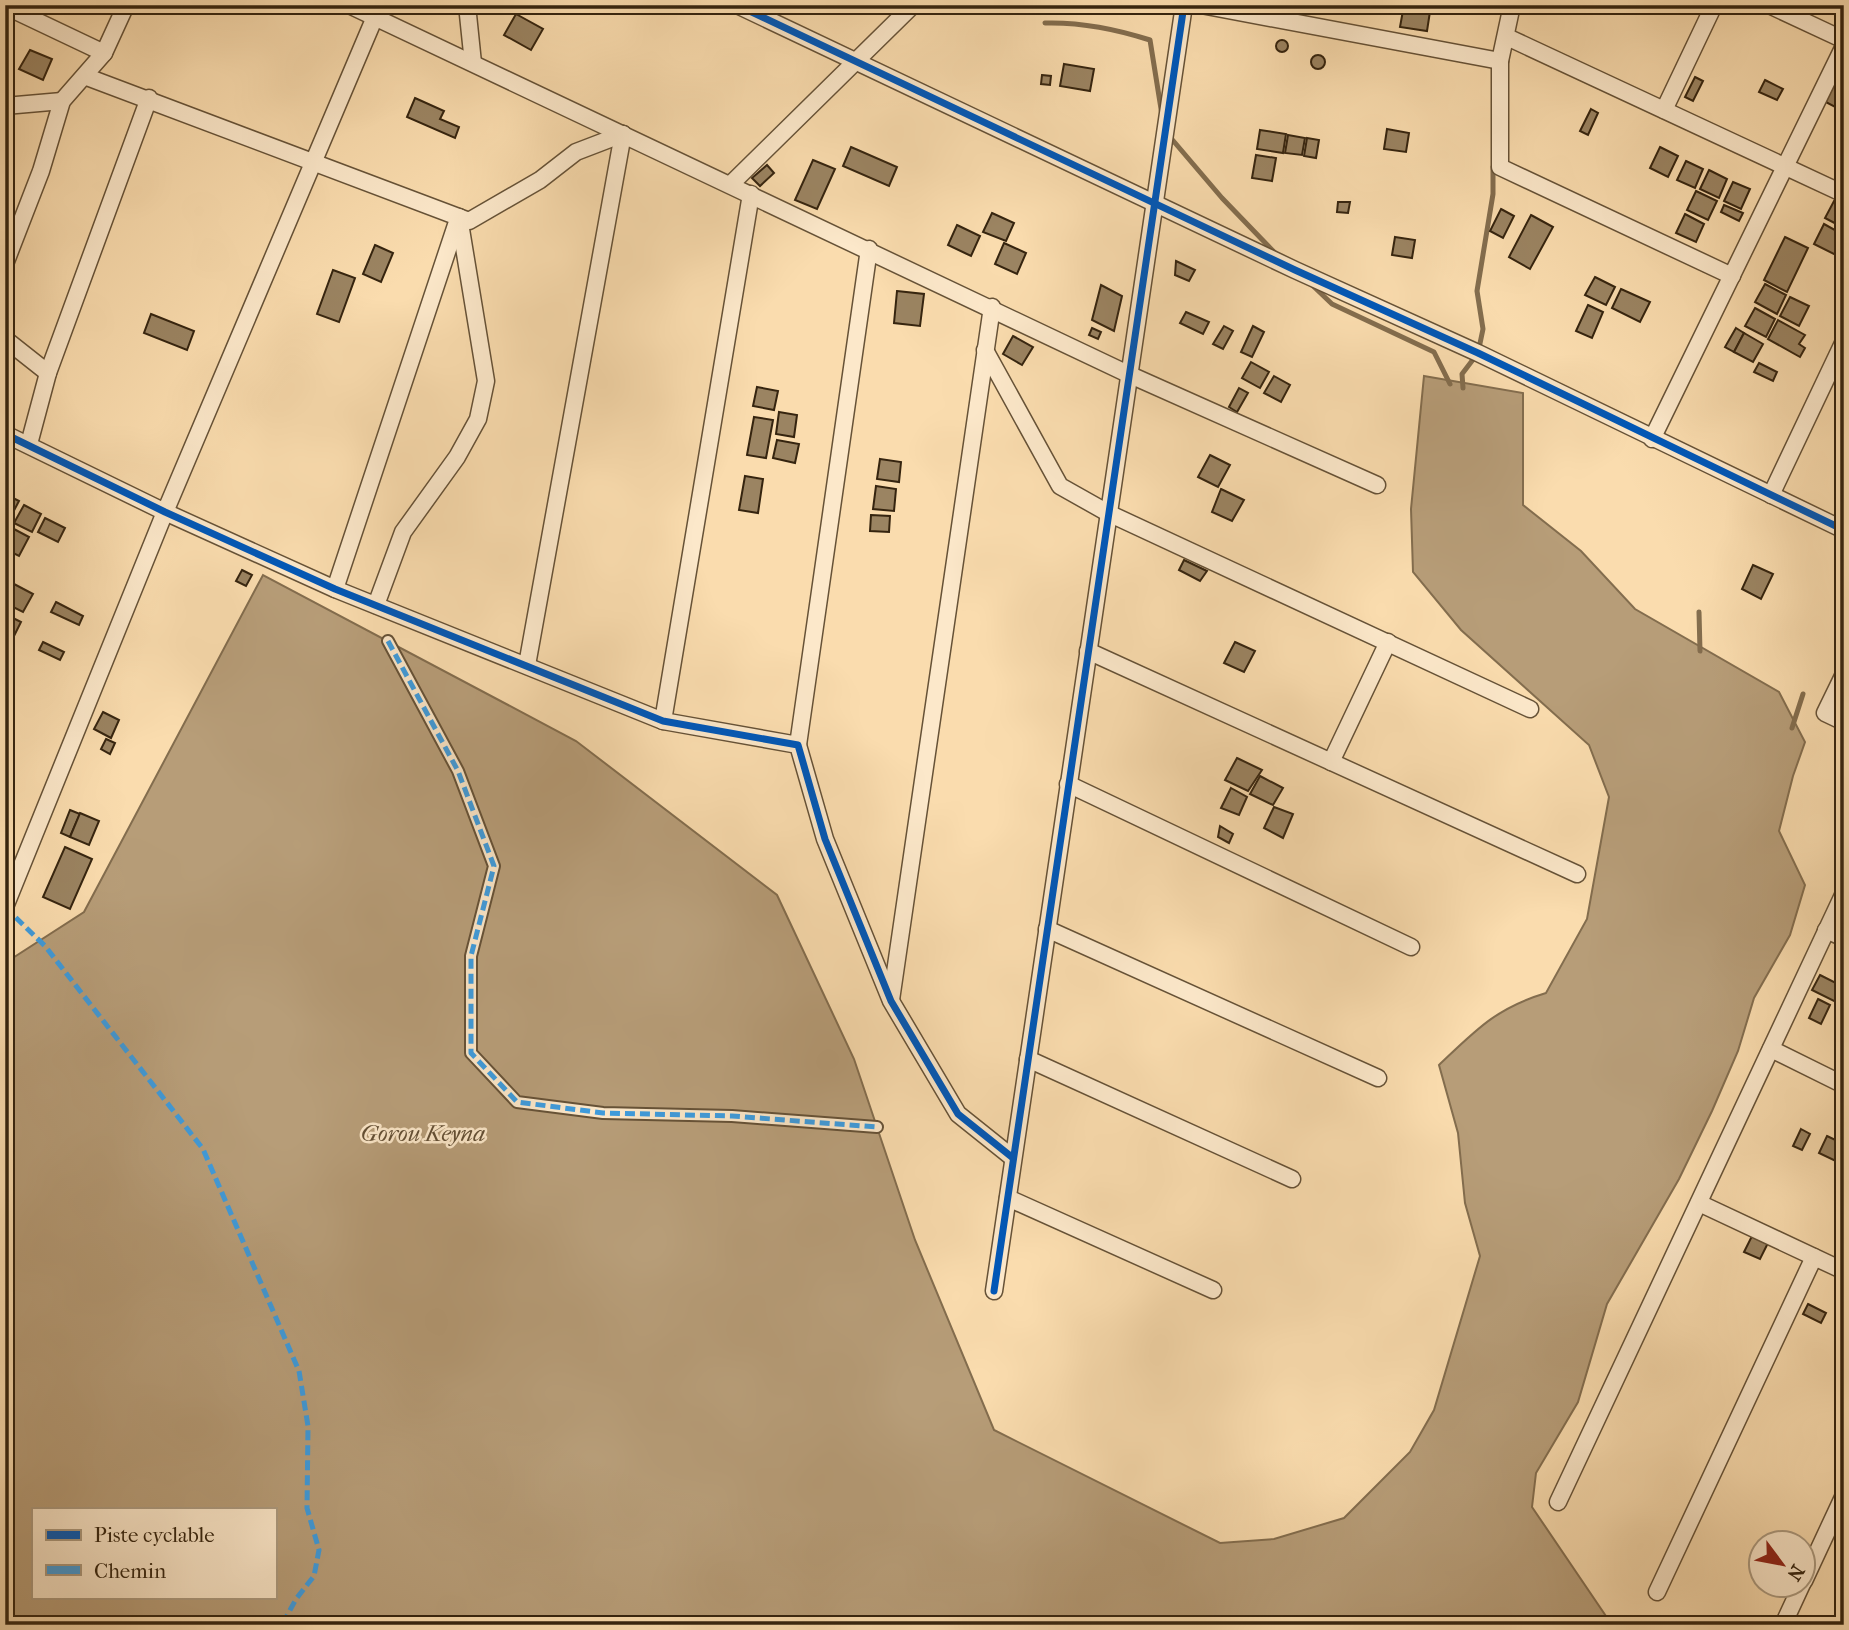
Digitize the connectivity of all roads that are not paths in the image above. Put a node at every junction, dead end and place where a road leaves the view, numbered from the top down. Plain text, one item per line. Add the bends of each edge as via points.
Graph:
1 (126, 5) edge
2 (349, 5) edge
3 (467, 5) edge
4 (737, 5) edge
5 (913, 5) edge
6 (1184, 5) edge
7 (1201, 5) edge
8 (1512, 5) edge
9 (1714, 5) edge
10 (1769, 5) edge
11 (5, 6) edge
12 (377, 11) edge
13 (767, 12) edge
14 (1507, 37) junction
15 (1844, 40) edge
16 (1844, 46) edge
17 (104, 53) junction
18 (1500, 61) junction
19 (858, 62) junction
20 (473, 64) junction
21 (87, 77) junction
22 (149, 98) junction
23 (62, 101) junction
24 (5, 106) edge
25 (1664, 110) junction
26 (624, 134) junction
27 (313, 162) junction
28 (1785, 167) junction
29 (731, 184) junction
30 (751, 194) junction
31 (1844, 194) edge
32 (1153, 202) junction
33 (459, 217) junction
34 (869, 249) junction
35 (5, 264) edge
36 (1732, 276) junction
37 (992, 307) junction
38 (5, 339) edge
39 (1844, 341) edge
40 (985, 351) junction
41 (48, 373) junction
42 (1128, 374) junction
43 (5, 434) edge
44 (1652, 439) junction
45 (29, 444) junction
46 (1377, 485) dead end
47 (1771, 495) junction
48 (165, 512) junction
49 (1108, 513) junction
50 (1844, 530) edge
51 (335, 589) junction
52 (376, 605) junction
53 (388, 641) dead end
54 (1388, 642) junction
55 (1088, 650) junction
56 (527, 665) junction
57 (1844, 674) edge
58 (1530, 709) dead end
59 (663, 721) junction
60 (1844, 722) edge
61 (798, 744) junction
62 (1331, 762) junction
63 (1068, 784) junction
64 (1577, 874) dead end
65 (1844, 893) edge
66 (5, 907) edge
67 (1047, 929) junction
68 (1826, 930) junction
69 (1844, 938) edge
70 (1411, 947) dead end
71 (891, 1001) junction
72 (1771, 1049) junction
73 (1028, 1059) junction
74 (1378, 1078) dead end
75 (1844, 1085) edge
76 (877, 1127) dead end
77 (1013, 1158) junction
78 (1292, 1178) dead end
79 (1008, 1198) junction
80 (1699, 1203) junction
81 (1814, 1257) junction
82 (1844, 1271) edge
83 (1213, 1290) dead end
84 (994, 1291) dead end
85 (1844, 1495) edge
86 (1558, 1502) dead end
87 (1818, 1551) edge
88 (1657, 1592) dead end
89 (1796, 1598) edge
90 (1783, 1625) edge

1 - 17 street
2 - 12 street
3 - 20 street
4 - 13 street
5 - 19 street
6 - 32 street
7 - 18 street
8 - 14 street
9 - 25 street
10 - 15 street
11 - 17 street
12 - 20 street
12 - 27 street
13 - 19 street
14 - 18 street
14 - 25 street
16 - 28 street
17 - 21 street
18 - 36 street via 1500,167
19 - 29 street
19 - 32 street
20 - 26 street
21 - 22 street
21 - 23 street
22 - 27 street
22 - 41 street
23 - 24 street
23 - 35 street
25 - 28 street
26 - 29 street
26 - 33 street via 576,152 540,180 469,221
26 - 56 street
27 - 33 street
27 - 48 street
28 - 31 street
28 - 36 street
29 - 30 street
30 - 34 street
30 - 59 street
32 - 42 street
32 - 44 street
33 - 51 street
33 - 52 street via 486,381 478,419 457,457 403,532
34 - 37 street
34 - 61 street
36 - 44 street
37 - 40 street
37 - 42 street
38 - 41 street
39 - 47 street
40 - 49 street via 1060,486
40 - 71 street
41 - 45 street
42 - 46 street
42 - 49 street
43 - 45 street
44 - 47 street
45 - 48 street
47 - 50 street
48 - 51 street
48 - 66 street
49 - 54 street
49 - 55 street
51 - 52 street
52 - 56 street
53 - 76 street via 458,771 494,866 471,956 471,1053 517,1102 603,1112 732,1115
54 - 58 street
54 - 62 street
55 - 62 street
55 - 63 street
56 - 59 street
57 - 60 street via 1825,713
59 - 61 street
61 - 71 street via 825,839
62 - 64 street
63 - 67 street
63 - 70 street
65 - 68 street
67 - 73 street
67 - 74 street
68 - 69 street
68 - 72 street
71 - 77 street via 958,1114
72 - 75 street
72 - 80 street
73 - 77 street
73 - 78 street
77 - 79 street
79 - 83 street
79 - 84 street
80 - 81 street
80 - 86 street
81 - 82 street
81 - 88 street
85 - 87 street
89 - 90 street

